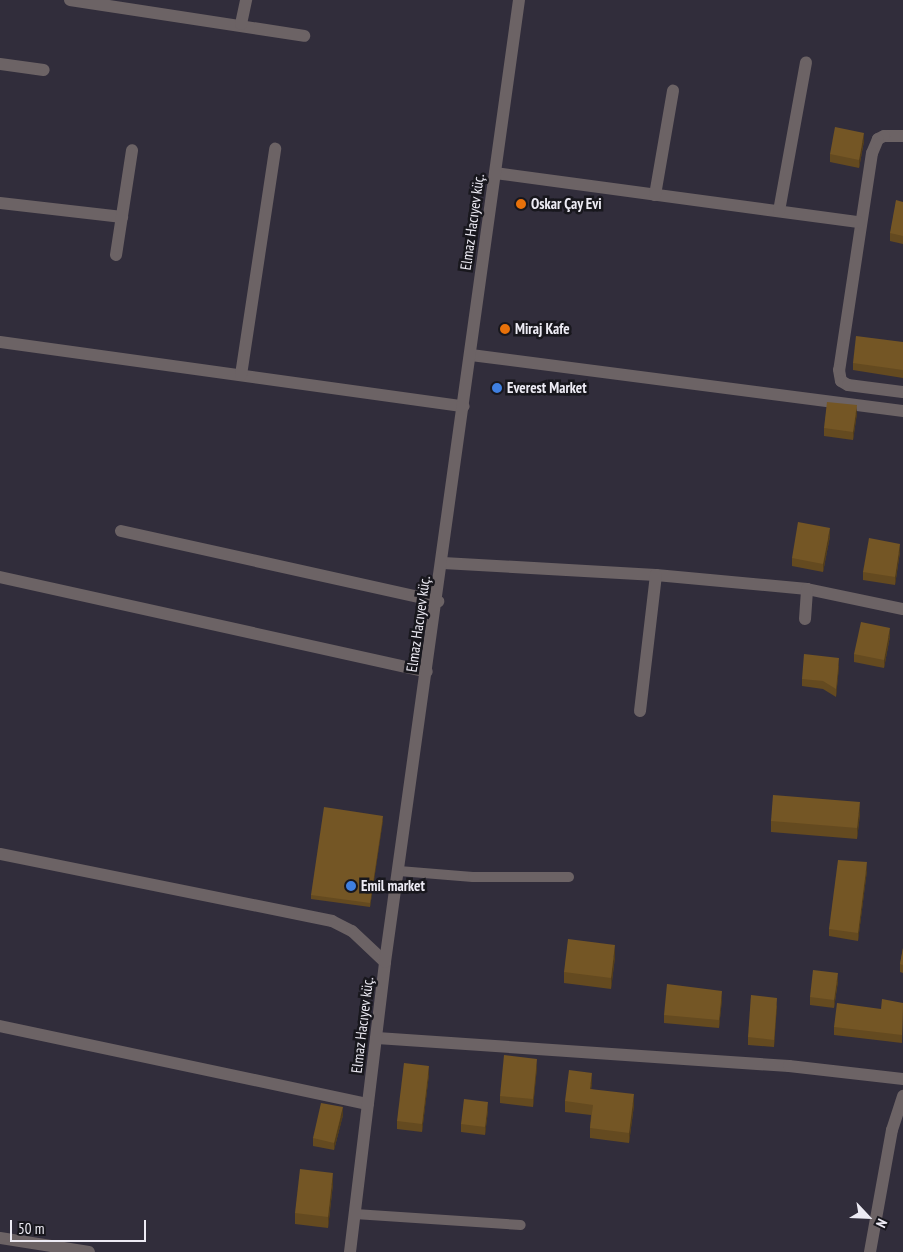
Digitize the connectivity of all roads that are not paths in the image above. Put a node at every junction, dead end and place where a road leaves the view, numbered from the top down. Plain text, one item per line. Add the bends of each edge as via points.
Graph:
1 (246, 0) edge
2 (519, 0) edge
3 (78, 1) edge
4 (241, 24) junction
5 (304, 36) dead end
6 (806, 62) dead end
7 (0, 64) edge
8 (44, 70) dead end
9 (673, 91) dead end
10 (903, 136) edge
11 (275, 149) dead end
12 (132, 150) dead end
13 (495, 173) junction
14 (656, 195) junction
15 (0, 203) edge
16 (778, 211) junction
17 (122, 217) junction
18 (859, 222) junction
19 (116, 255) dead end
20 (0, 342) edge
21 (471, 355) junction
22 (241, 375) junction
23 (903, 392) edge
24 (464, 406) junction
25 (903, 412) edge
26 (121, 531) dead end
27 (443, 563) junction
28 (656, 575) junction
29 (0, 577) edge
30 (807, 589) junction
31 (438, 601) junction
32 (903, 609) edge
33 (805, 619) dead end
34 (427, 672) junction
35 (640, 711) dead end
36 (0, 854) edge
37 (399, 871) junction
38 (569, 877) dead end
39 (386, 962) junction
40 (0, 1026) edge
41 (377, 1038) junction
42 (903, 1079) edge
43 (903, 1096) edge
44 (368, 1104) junction
45 (355, 1214) junction
46 (521, 1225) dead end
47 (0, 1238) edge
48 (90, 1252) edge
49 (350, 1252) edge
50 (870, 1252) edge

1 - 4 street
2 - 13 street, Elmaz Hacıyev küç.
3 - 4 street
4 - 5 street
6 - 16 street
7 - 8 street
9 - 14 street
10 - 18 street via 892,134 878,140 872,153
11 - 22 street
12 - 17 street
13 - 14 street
13 - 21 street, Elmaz Hacıyev küç.
14 - 16 street
15 - 17 street
16 - 18 street
17 - 19 street
18 - 23 street via 839,370 842,381 848,385
20 - 22 street
21 - 24 street, Elmaz Hacıyev küç.
21 - 25 street
22 - 24 street
24 - 27 street, Elmaz Hacıyev küç.
26 - 31 street
27 - 28 street
27 - 31 street, Elmaz Hacıyev küç.
28 - 30 street
28 - 35 street
29 - 34 street
30 - 32 street
30 - 33 street
31 - 34 street, Elmaz Hacıyev küç.
34 - 37 street, Elmaz Hacıyev küç.
36 - 39 street via 332,921 352,931
37 - 38 lane via 473,877
37 - 39 street, Elmaz Hacıyev küç.
39 - 41 street, Elmaz Hacıyev küç.
40 - 44 street
41 - 42 street via 789,1066
41 - 44 street, Elmaz Hacıyev küç.
43 - 50 street via 892,1130
44 - 45 street, Elmaz Hacıyev küç.
45 - 46 lane
45 - 49 street, Elmaz Hacıyev küç.
47 - 48 street

